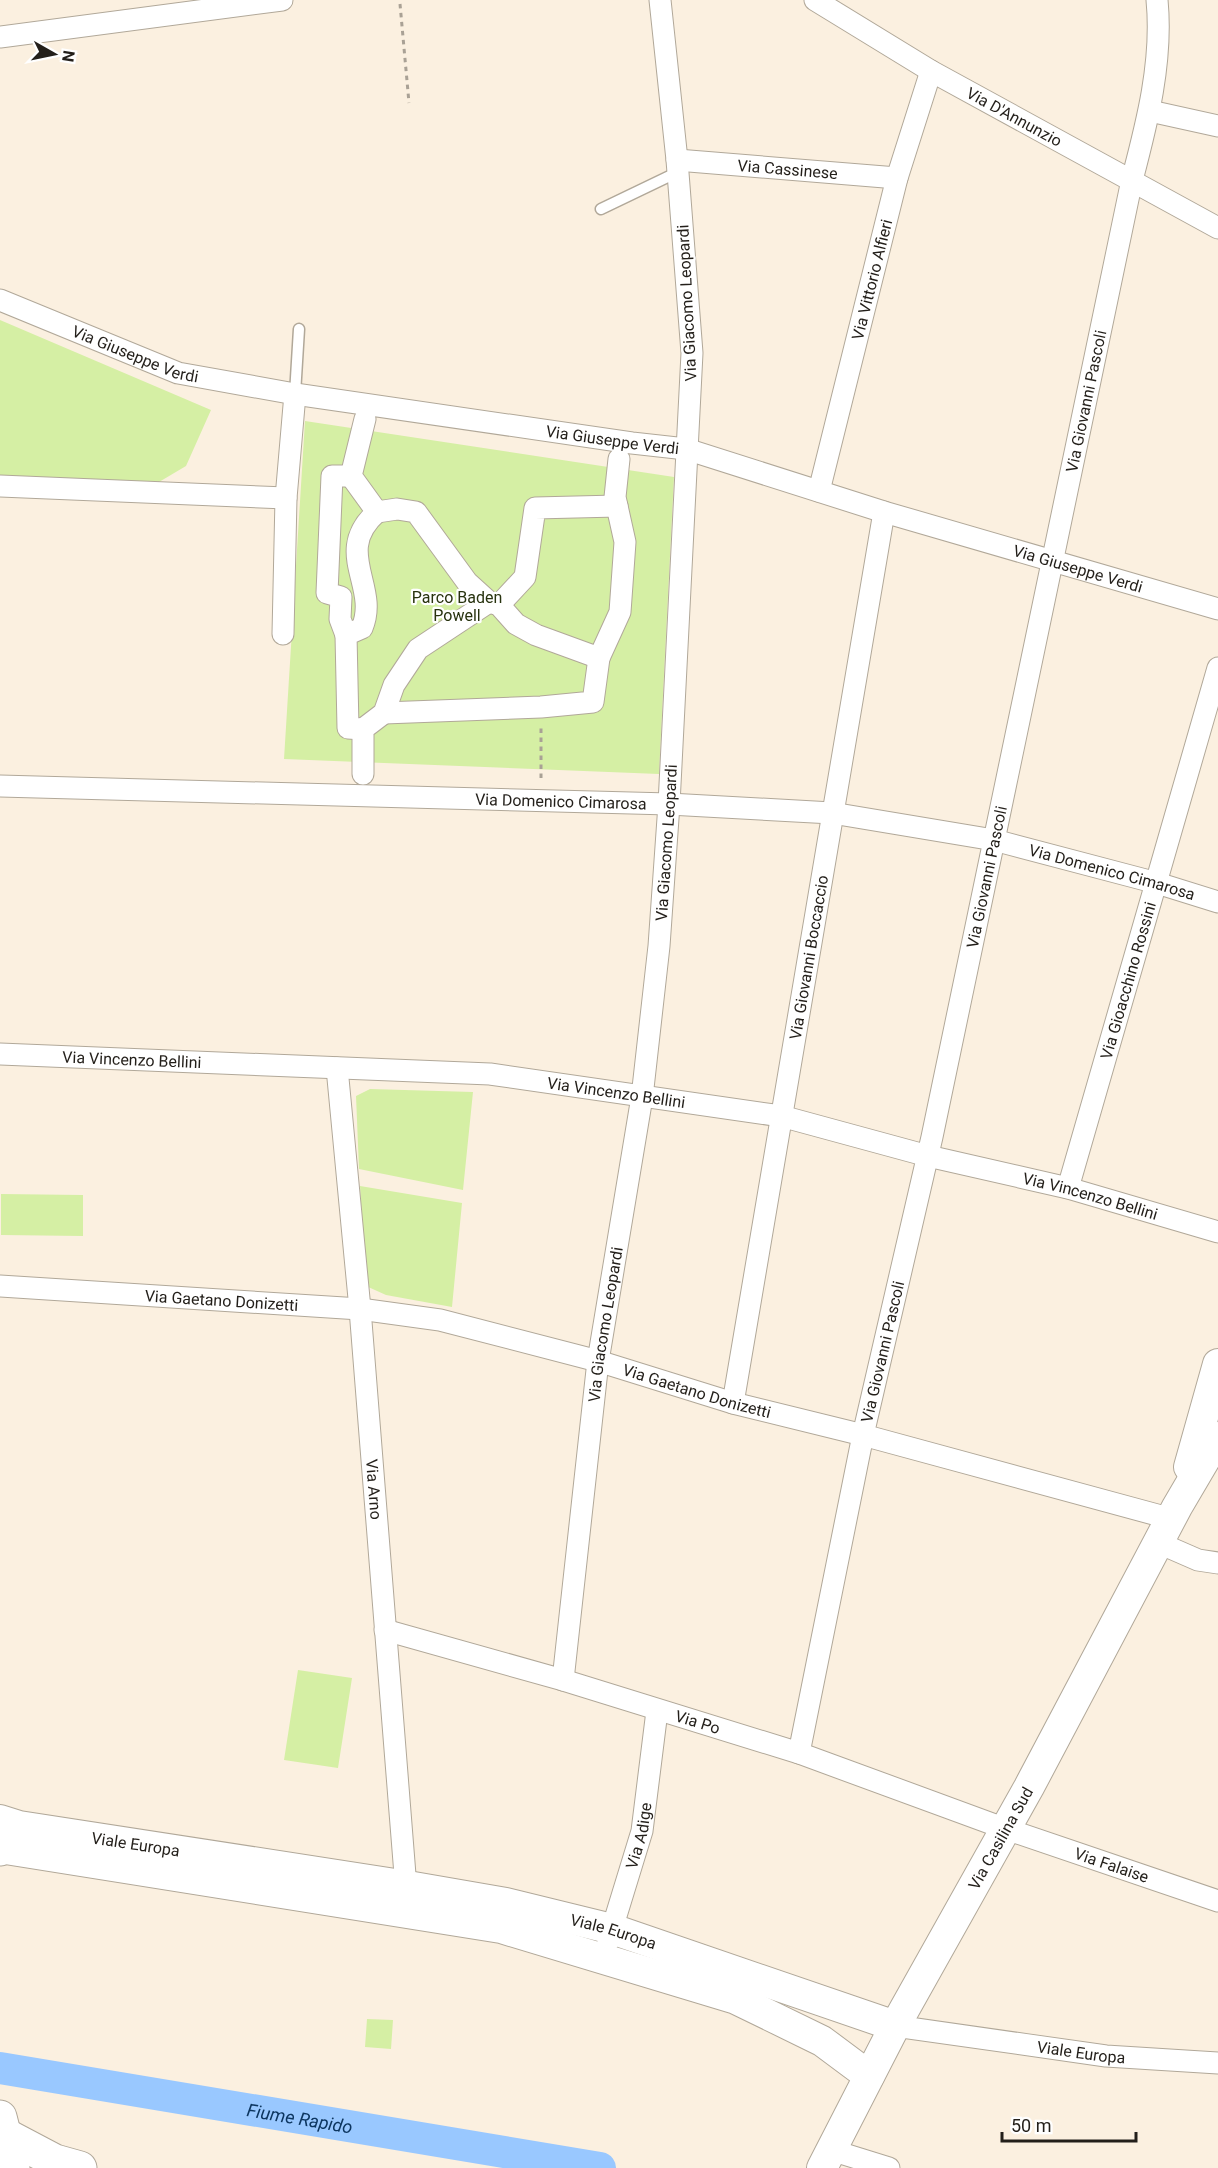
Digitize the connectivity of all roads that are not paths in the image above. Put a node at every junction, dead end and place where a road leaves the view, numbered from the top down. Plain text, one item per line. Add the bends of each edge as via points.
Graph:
1 (282, 0) edge
2 (660, 0) edge
3 (815, 0) edge
4 (1157, 0) edge
5 (0, 36) edge
6 (931, 71) junction
7 (1150, 111) junction
8 (1218, 126) edge
9 (677, 166) junction
10 (897, 178) junction
11 (1132, 180) junction
12 (601, 209) dead end
13 (1218, 228) edge
14 (0, 300) edge
15 (299, 329) dead end
16 (295, 394) junction
17 (365, 419) dead end
18 (686, 448) junction
19 (618, 459) dead end
20 (351, 476) junction
21 (0, 486) edge
22 (819, 491) junction
23 (286, 498) junction
24 (617, 506) junction
25 (377, 512) junction
26 (884, 512) junction
27 (330, 550) junction
28 (356, 562) junction
29 (1052, 562) junction
30 (494, 603) junction
31 (1218, 609) edge
32 (283, 634) dead end
33 (346, 635) junction
34 (599, 658) junction
35 (1218, 668) edge
36 (384, 713) junction
37 (363, 729) junction
38 (363, 774) dead end
39 (0, 786) edge
40 (669, 804) junction
41 (832, 813) junction
42 (994, 840) junction
43 (1157, 883) junction
44 (1218, 902) edge
45 (0, 1054) edge
46 (338, 1068) junction
47 (642, 1097) junction
48 (781, 1116) junction
49 (928, 1156) junction
50 (1068, 1188) junction
51 (1218, 1232) edge
52 (0, 1286) edge
53 (360, 1309) junction
54 (598, 1361) junction
55 (1218, 1364) edge
56 (1213, 1398) edge
57 (733, 1403) junction
58 (863, 1435) junction
59 (1218, 1437) edge
60 (1170, 1523) junction
61 (1218, 1563) edge
62 (385, 1630) junction
63 (563, 1680) junction
64 (657, 1711) junction
65 (799, 1753) junction
66 (1006, 1828) junction
67 (0, 1841) edge
68 (407, 1899) junction
69 (1218, 1901) edge
70 (612, 1929) junction
71 (604, 1957) junction
72 (895, 2026) junction
73 (1218, 2063) edge
74 (869, 2076) junction
75 (1, 2135) edge
76 (826, 2159) edge
77 (4, 2168) edge
78 (13, 2168) edge
79 (80, 2168) edge
80 (889, 2168) edge

1 - 5 street
2 - 9 street, Via Giacomo Leopardi
3 - 6 street, Via D'Annunzio
4 - 7 street, Via Giovanni Pascoli
6 - 10 street, Via Vittorio Alfieri
6 - 11 street, Via D'Annunzio
7 - 8 street
7 - 11 street, Via Giovanni Pascoli
9 - 10 street, Via Cassinese
9 - 12 lane
9 - 18 street, Via Giacomo Leopardi via 692,353
10 - 22 street, Via Vittorio Alfieri
11 - 13 street, Via D'Annunzio
11 - 29 street, Via Giovanni Pascoli
14 - 16 street, Via Giuseppe Verdi via 178,373
15 - 16 lane
16 - 18 street, Via Giuseppe Verdi
16 - 23 street
17 - 20 street
18 - 22 street, Via Giuseppe Verdi
18 - 40 street, Via Giacomo Leopardi
19 - 24 street
20 - 25 street
20 - 27 street via 332,476
21 - 23 street
22 - 26 street, Via Giuseppe Verdi
23 - 32 street
24 - 30 street via 536,508 525,577
24 - 34 street via 625,542 620,612
25 - 28 street via 357,538
25 - 30 street via 416,512 467,582
26 - 29 street, Via Giuseppe Verdi
26 - 41 street, Via Giovanni Boccaccio
27 - 28 street
27 - 33 street via 327,593 341,597 339,620
28 - 33 street via 367,615 362,628
29 - 31 street, Via Giuseppe Verdi
29 - 42 street, Via Giovanni Pascoli
30 - 34 street via 516,624 536,635
30 - 36 street via 418,649 394,685
33 - 37 street via 348,728
34 - 36 street via 593,702
35 - 43 street, Via Gioacchino Rossini
36 - 37 street
37 - 38 street
39 - 40 street, Via Domenico Cimarosa
40 - 41 street, Via Domenico Cimarosa
40 - 47 street, Via Giacomo Leopardi via 659,946
41 - 42 street, Via Domenico Cimarosa
41 - 48 street, Via Giovanni Boccaccio
42 - 43 street, Via Domenico Cimarosa
42 - 49 street, Via Giovanni Pascoli
43 - 44 street, Via Domenico Cimarosa
43 - 50 street, Via Gioacchino Rossini
45 - 46 street, Via Vincenzo Bellini
46 - 47 street, Via Vincenzo Bellini via 490,1074
46 - 53 street, Via Arno
47 - 48 street, Via Vincenzo Bellini
47 - 54 street, Via Giacomo Leopardi
48 - 49 street, Via Vincenzo Bellini
48 - 57 street, Via Giovanni Boccaccio
49 - 50 street, Via Vincenzo Bellini
49 - 58 street, Via Giovanni Pascoli
50 - 51 street, Via Vincenzo Bellini
52 - 53 street, Via Gaetano Donizetti
53 - 54 street, Via Gaetano Donizetti via 440,1320
53 - 62 street, Via Arno
54 - 57 street, Via Gaetano Donizetti
54 - 63 street, Via Giacomo Leopardi
55 - 56 street
56 - 60 street
57 - 58 street, Via Gaetano Donizetti
58 - 60 street, Via Gaetano Donizetti
58 - 65 street, Via Giovanni Pascoli
59 - 60 street
60 - 61 street, Via Gaetano Donizetti via 1198,1560
60 - 66 street, Via Casilina Sud
62 - 63 street, Via Po
62 - 68 street, Via Arno
63 - 64 street, Via Po
64 - 65 street, Via Po
64 - 70 street, Via Adige via 642,1831
65 - 66 street, Via Po
66 - 69 street, Via Falaise
66 - 72 street, Via Casilina Sud
67 - 68 street, Viale Europa
68 - 70 street, Viale Europa via 506,1904
68 - 71 street, Viale Europa
70 - 71 street, Via Adige
70 - 72 street, Viale Europa
71 - 74 street, Viale Europa via 736,1999 822,2041
72 - 73 street, Viale Europa via 1106,2056
72 - 74 street, Via Casilina Sud
74 - 76 street, Via Casilina Sud
75 - 77 main road
75 - 78 main road
75 - 79 main road
76 - 80 street

